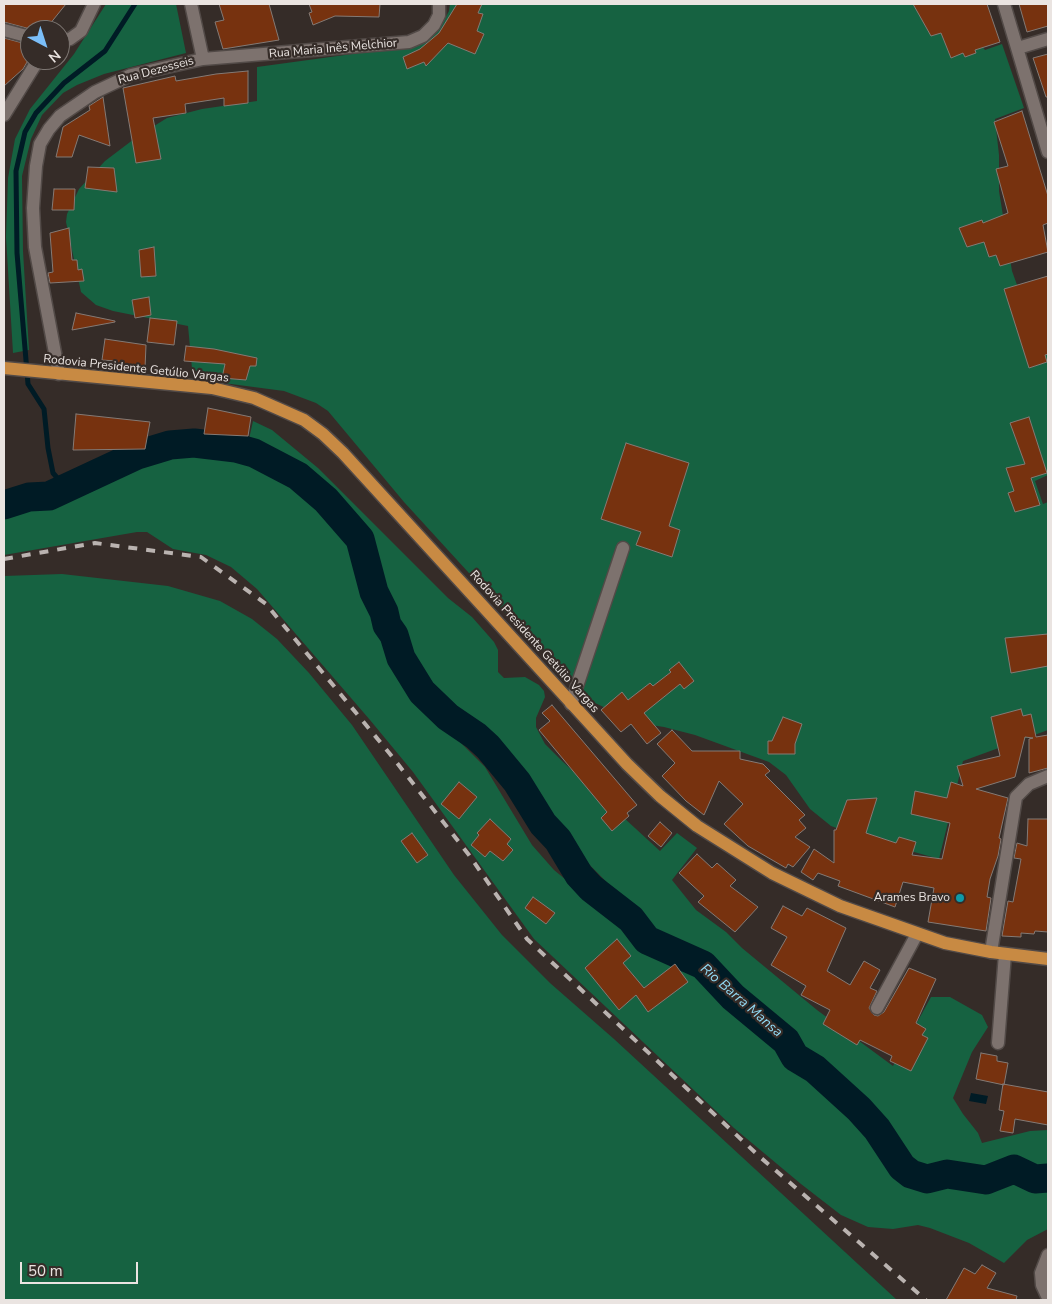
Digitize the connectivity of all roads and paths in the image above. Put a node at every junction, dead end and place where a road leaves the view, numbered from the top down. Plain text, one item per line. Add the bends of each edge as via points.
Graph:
1 (94, 4) edge
2 (191, 4) edge
3 (440, 4) edge
4 (1004, 4) edge
5 (4, 30) edge
6 (20, 34) edge
7 (70, 39) edge
8 (1048, 39) edge
9 (1018, 48) junction
10 (203, 59) junction
11 (32, 70) edge
12 (4, 115) edge
13 (1048, 152) edge
14 (7, 369) edge
15 (57, 374) junction
16 (624, 548) dead end
17 (571, 704) junction
18 (1048, 776) edge
19 (917, 934) junction
20 (991, 952) junction
21 (1005, 954) junction
22 (1048, 959) edge
23 (877, 1008) dead end
24 (998, 1043) dead end
25 (1048, 1255) edge
26 (1048, 1298) edge

1 - 7 street via 80,31
2 - 10 street, Rua Dezesseis
3 - 10 street, Rua Maria Inês Melchior via 434,25 423,36 409,42
4 - 9 street
5 - 6 street
8 - 9 street
9 - 13 street
10 - 15 street, Rua Dezesseis via 131,75 104,87 60,116 40,144 34,189 35,247
11 - 12 street
14 - 15 main road, Rodovia Presidente Getúlio Vargas
15 - 17 main road, Rodovia Presidente Getúlio Vargas via 212,388 254,398 304,420 343,453
16 - 17 street
17 - 19 main road, Rodovia Presidente Getúlio Vargas via 660,796 697,826 772,873 840,906
18 - 20 street via 1029,784 1016,797
19 - 20 main road, Rodovia Presidente Getúlio Vargas
19 - 23 street
20 - 21 main road, Rodovia Presidente Getúlio Vargas
21 - 22 main road, Rodovia Presidente Getúlio Vargas
21 - 24 street
25 - 26 street via 1041,1274

